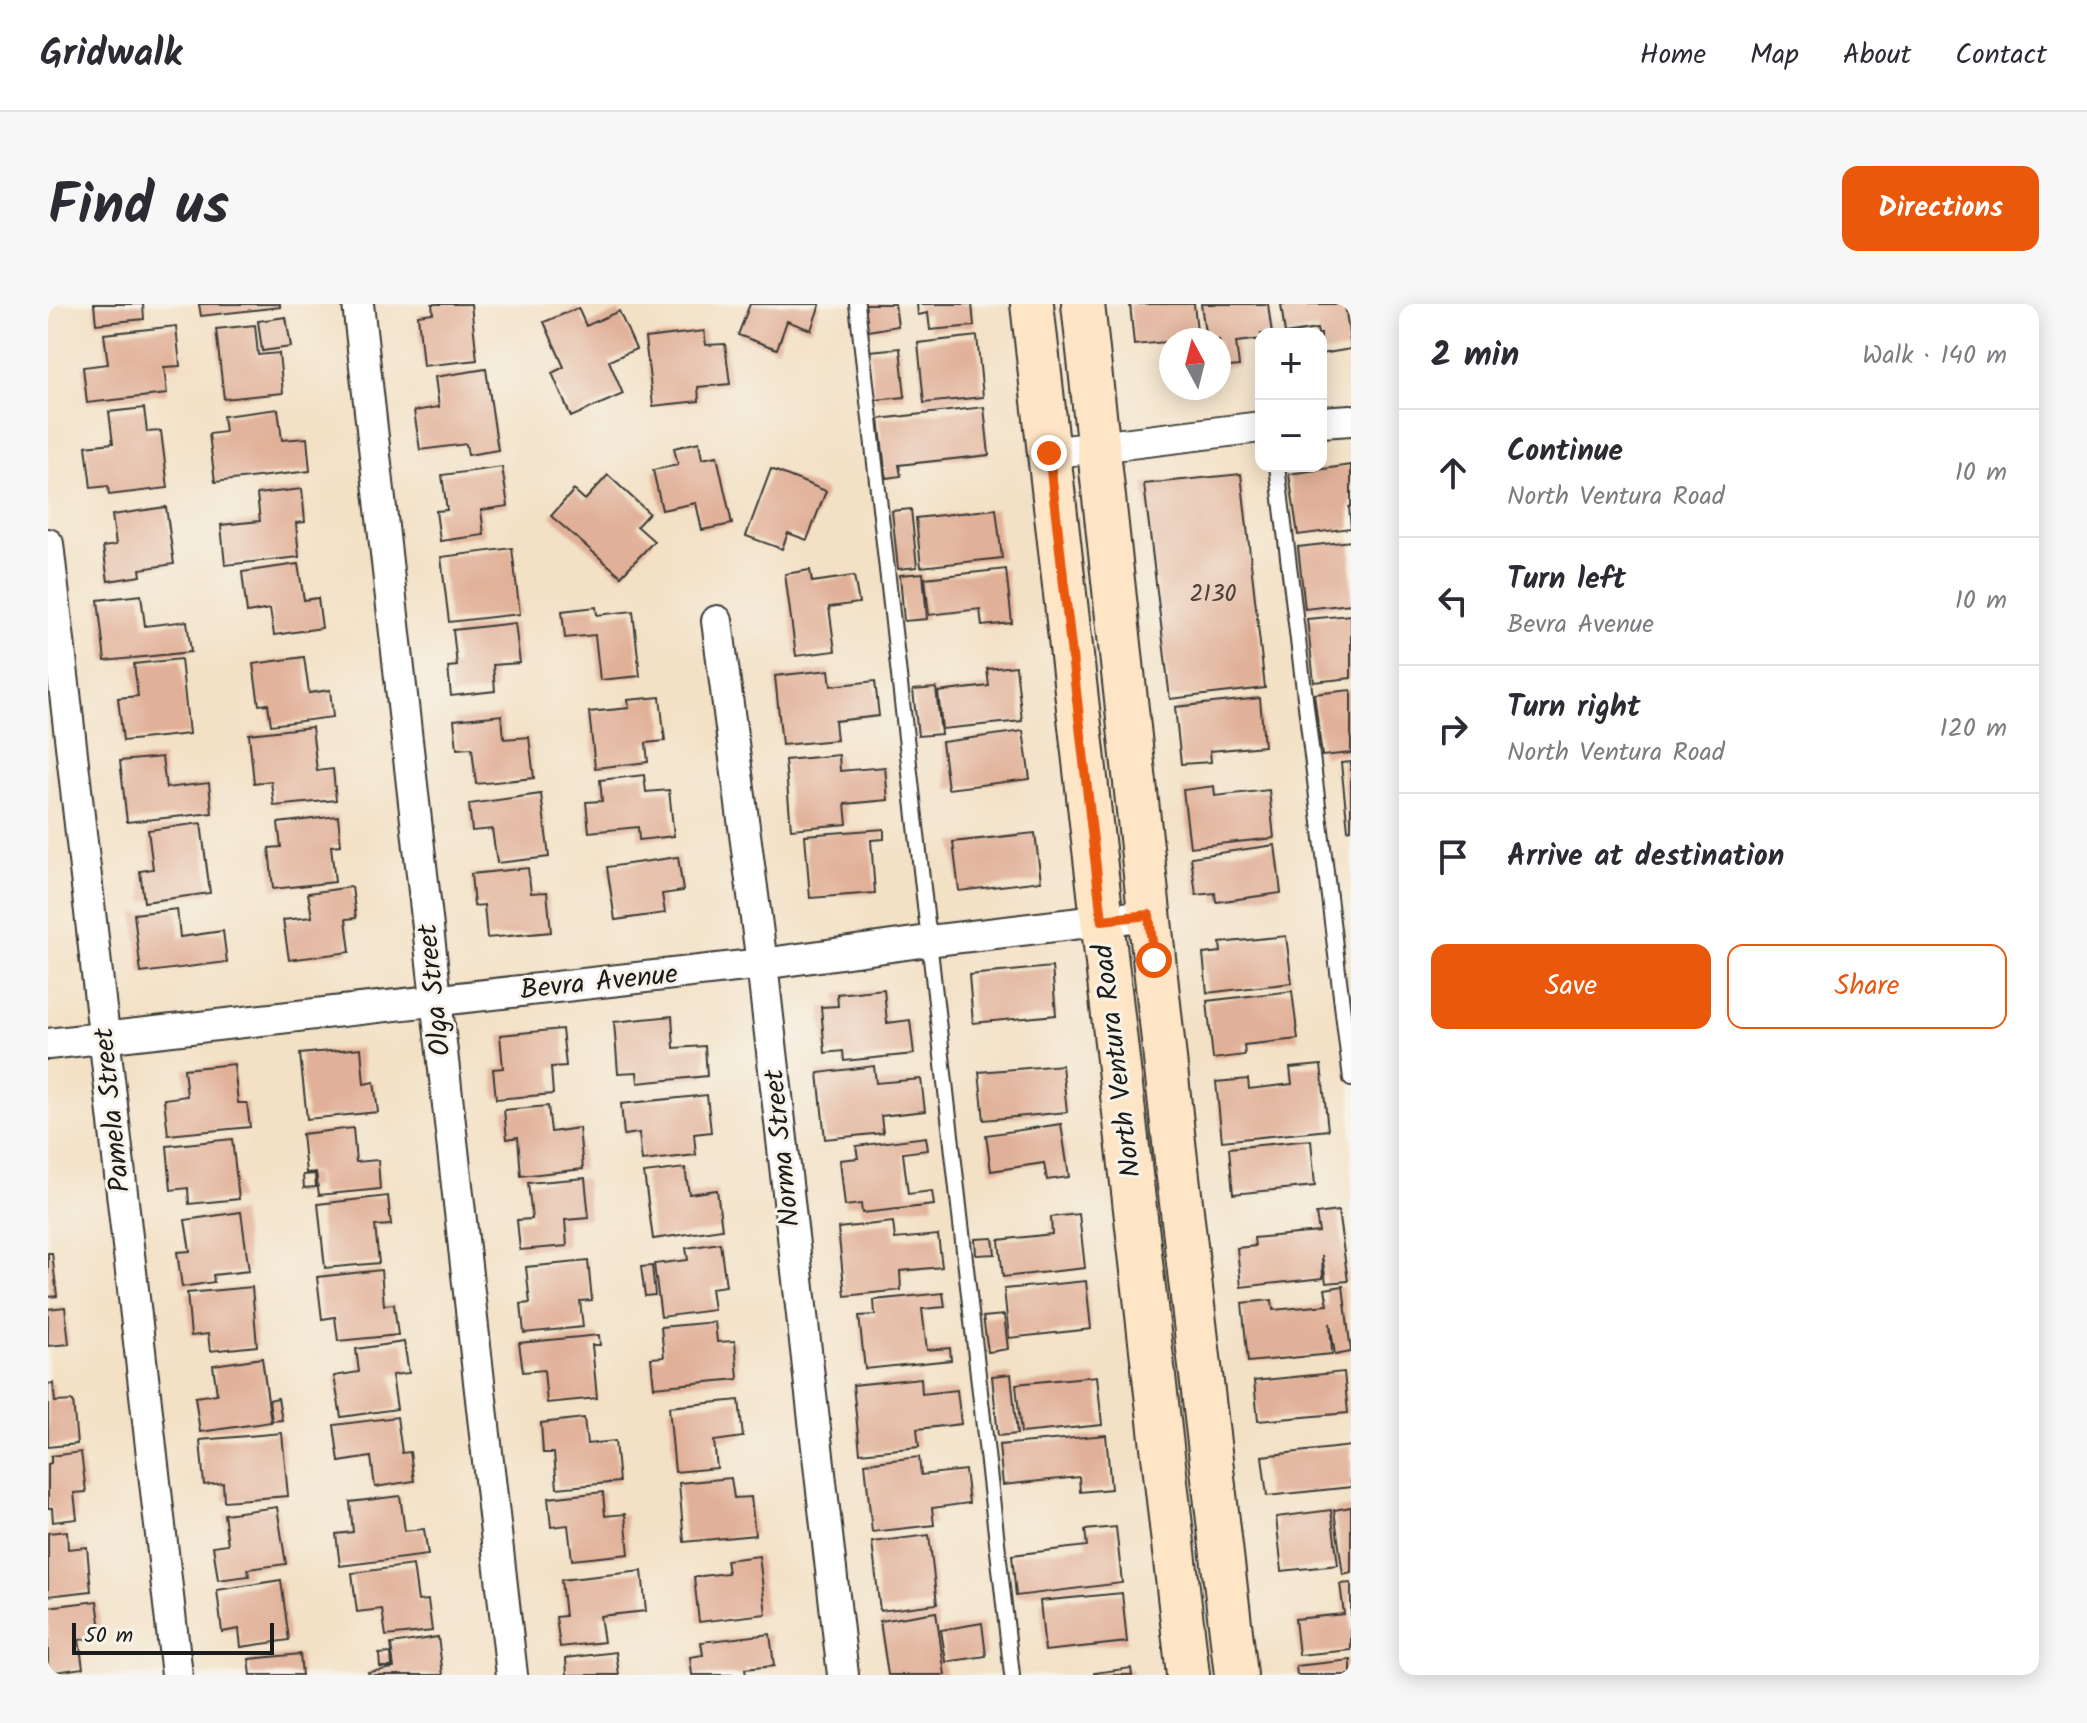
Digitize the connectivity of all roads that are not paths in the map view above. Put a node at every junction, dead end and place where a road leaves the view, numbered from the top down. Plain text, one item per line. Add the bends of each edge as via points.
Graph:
1 (358, 304) edge
2 (857, 304) edge
3 (1032, 304) edge
4 (1083, 304) edge
5 (1351, 420) edge
6 (1327, 422) edge
7 (1255, 428) edge
8 (1100, 448) junction
9 (1049, 453) junction
10 (1278, 472) edge
11 (48, 544) edge
12 (717, 621) dead end
13 (1149, 915) junction
14 (1102, 920) junction
15 (928, 941) junction
16 (762, 964) junction
17 (436, 1001) junction
18 (105, 1038) junction
19 (48, 1044) edge
20 (1351, 1079) edge
21 (177, 1675) edge
22 (512, 1675) edge
23 (843, 1675) edge
24 (1012, 1675) edge
25 (1188, 1675) edge
26 (1236, 1675) edge

1 - 17 street, Olga Street
2 - 15 lane
3 - 9 main road, North Ventura Road
4 - 8 main road, North Ventura Road
5 - 6 street
7 - 8 street
8 - 9 street
8 - 13 main road, North Ventura Road
9 - 14 main road, North Ventura Road
10 - 20 lane
11 - 18 street, Pamela Street
12 - 16 street, Norma Street
13 - 14 street, Bevra Avenue
13 - 26 main road, North Ventura Road
14 - 15 street, Bevra Avenue
14 - 25 main road, North Ventura Road
15 - 16 street, Bevra Avenue
15 - 24 lane
16 - 17 street, Bevra Avenue
16 - 23 street, Norma Street
17 - 18 street, Bevra Avenue
17 - 22 street, Olga Street
18 - 19 street, Bevra Avenue
18 - 21 street, Pamela Street

